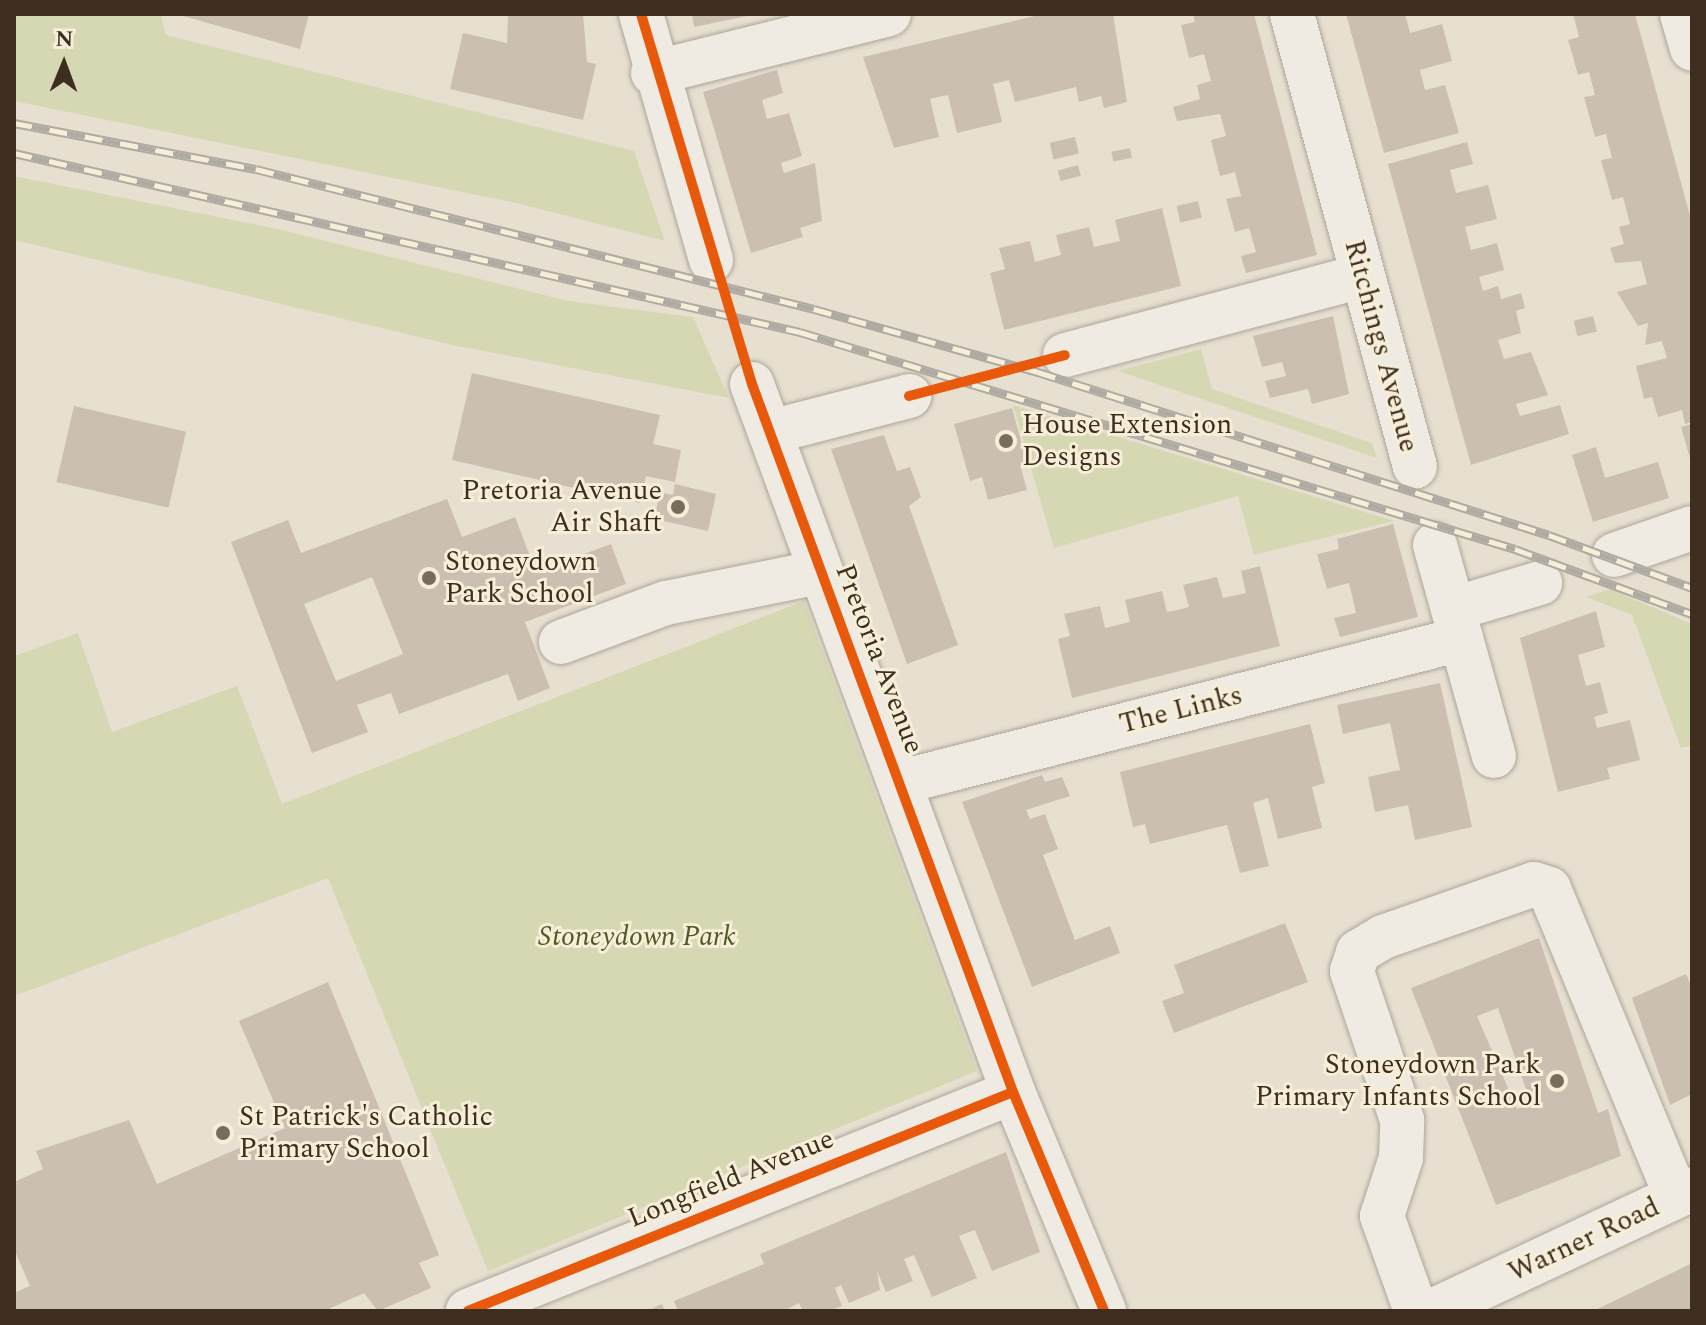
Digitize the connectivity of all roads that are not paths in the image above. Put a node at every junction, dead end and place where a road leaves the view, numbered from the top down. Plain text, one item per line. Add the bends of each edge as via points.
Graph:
1 (641, 14) edge
2 (889, 14) edge
3 (1292, 14) edge
4 (1682, 14) edge
5 (1692, 49) edge
6 (653, 73) junction
7 (711, 260) dead end
8 (1361, 276) junction
9 (1065, 355) dead end
10 (752, 384) dead end
11 (909, 396) dead end
12 (770, 432) junction
13 (1415, 467) dead end
14 (1692, 528) edge
15 (1435, 545) dead end
16 (1614, 555) dead end
17 (820, 572) junction
18 (1540, 583) dead end
19 (1457, 624) junction
20 (561, 642) dead end
21 (1494, 756) dead end
22 (901, 782) junction
23 (1013, 1092) junction
24 (1684, 1193) edge
25 (468, 1311) edge
26 (1104, 1311) edge
27 (1416, 1311) edge
28 (1432, 1311) edge

1 - 6 street
2 - 6 street
3 - 8 street, Ritchings Avenue
4 - 5 street
6 - 7 street
8 - 9 street
8 - 13 street, Ritchings Avenue
10 - 12 street, Pretoria Avenue
11 - 12 street
12 - 17 street, Pretoria Avenue
14 - 16 street
15 - 19 street
17 - 20 street via 666,603
17 - 22 street, Pretoria Avenue
18 - 19 street, The Links
19 - 21 street
19 - 22 street, The Links
22 - 23 street, Pretoria Avenue
23 - 25 street, Longfield Avenue
23 - 26 street, Pretoria Avenue
24 - 27 street via 1549,889 1534,884 1383,937 1358,952 1352,971 1402,1120 1401,1158 1382,1216
24 - 28 street, Warner Road

